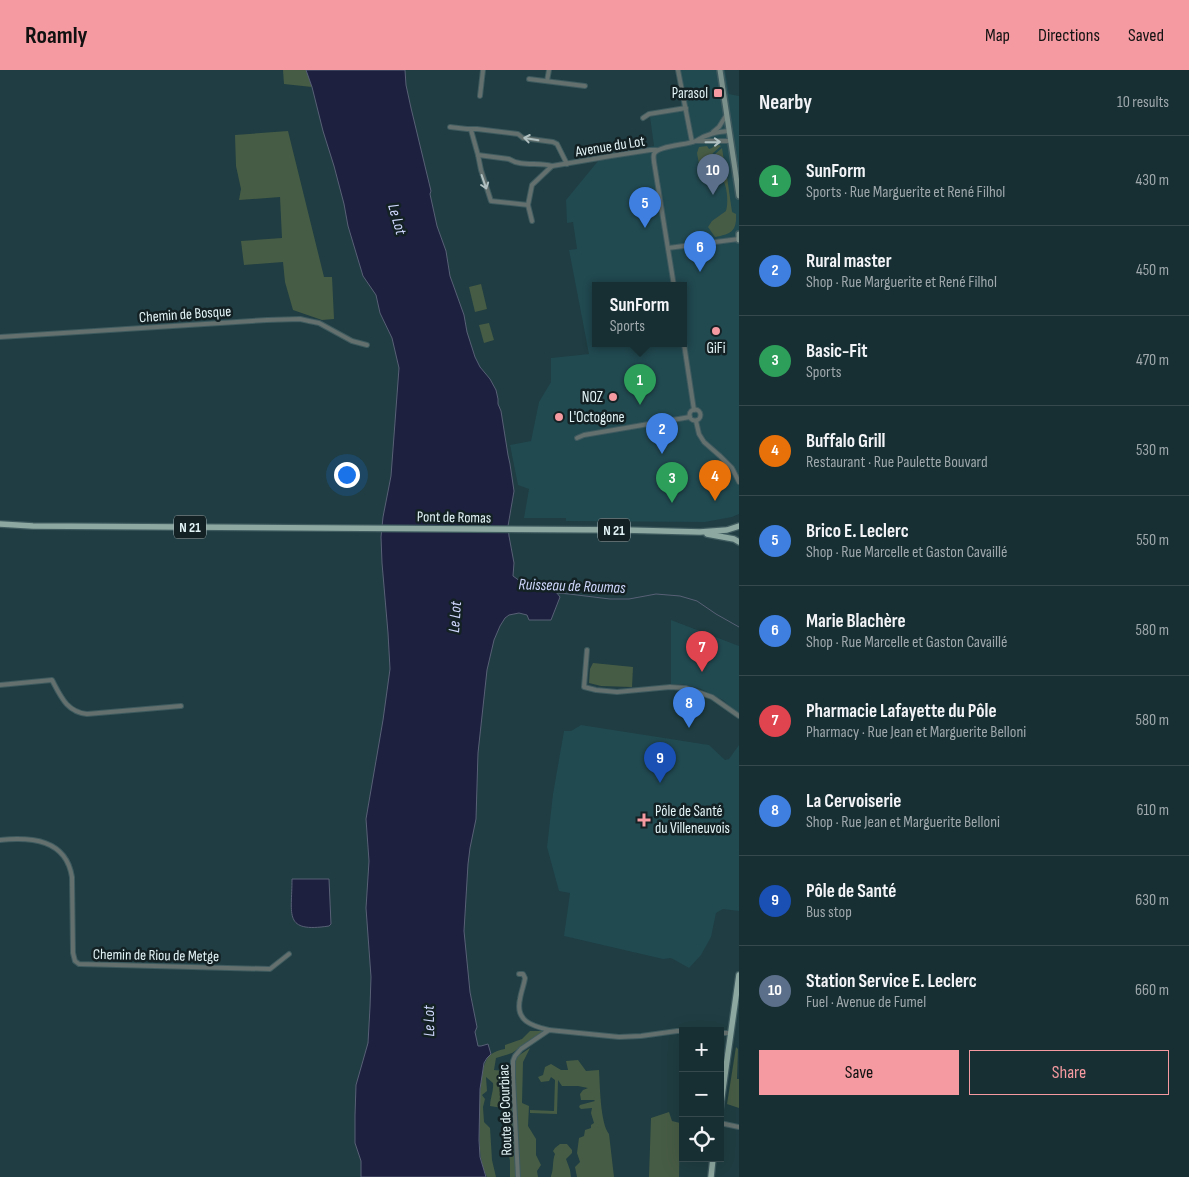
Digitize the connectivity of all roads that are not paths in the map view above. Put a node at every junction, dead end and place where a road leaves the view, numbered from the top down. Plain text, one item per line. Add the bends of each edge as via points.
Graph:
1 (483, 70) edge
2 (549, 70) edge
3 (678, 70) edge
4 (720, 70) edge
5 (529, 79) dead end
6 (547, 81) junction
7 (585, 86) dead end
8 (480, 96) dead end
9 (686, 108) junction
10 (727, 114) junction
11 (643, 118) dead end
12 (450, 127) dead end
13 (471, 130) junction
14 (729, 131) junction
15 (712, 133) junction
16 (694, 142) junction
17 (731, 142) junction
18 (657, 150) junction
19 (478, 155) junction
20 (567, 164) junction
21 (552, 166) junction
22 (739, 196) edge
23 (528, 205) junction
24 (532, 221) dead end
25 (739, 234) edge
26 (739, 240) edge
27 (668, 248) junction
28 (673, 282) edge
29 (0, 337) edge
30 (367, 345) dead end
31 (684, 347) edge
32 (694, 410) junction
33 (690, 417) junction
34 (696, 421) junction
35 (577, 438) dead end
36 (739, 482) edge
37 (0, 524) edge
38 (739, 526) edge
39 (700, 532) junction
40 (739, 542) edge
41 (586, 650) dead end
42 (0, 685) edge
43 (181, 706) dead end
44 (739, 716) edge
45 (0, 840) edge
46 (289, 954) dead end
47 (519, 974) dead end
48 (739, 975) edge
49 (549, 1030) junction
50 (679, 1031) edge
51 (724, 1033) edge
52 (731, 1033) junction
53 (724, 1082) edge
54 (724, 1123) edge
55 (739, 1127) edge
56 (713, 1162) edge
57 (518, 1177) edge
58 (711, 1177) edge

1 - 8 street
2 - 6 street
3 - 9 street
4 - 10 main road
5 - 6 street
6 - 7 street
9 - 11 street via 649,114
9 - 16 street
10 - 14 main road
10 - 15 street
12 - 13 street, Avenue du Lot
13 - 19 street
20 -> 13 street, Avenue du Lot via 553,142 523,138 518,134
14 - 15 street
14 - 17 main road
15 - 16 street
16 -> 17 street
16 - 18 street, Avenue du Lot
17 - 22 main road
18 - 20 street, Avenue du Lot
18 - 27 street via 654,162
19 - 21 street, Avenue du Lot
19 -> 23 street via 491,201
20 - 21 street, Avenue du Lot
21 - 23 street via 532,185
23 - 24 street
25 - 26 main road
26 - 27 street
27 - 28 street
29 - 30 street, Chemin de Bosque via 300,319 319,323 352,341
31 - 32 street
32 - 33 street
32 - 34 street via 700,411 701,415
33 - 34 street
33 - 35 street
34 - 36 street via 704,442 732,468
37 - 39 main road, Pont de Romas / N 21
38 - 39 main road, N 21
39 - 40 main road, N 21
41 - 44 street via 584,687 617,692 686,688 712,697
42 - 43 street via 52,680 69,708 78,713
45 - 46 street, Chemin de Riou de Metge via 28,839 45,843 67,859 72,877 73,954 79,964 270,969
47 - 49 street via 525,978 519,1004 522,1015 529,1024
48 - 52 main road
49 - 50 street via 619,1038
49 - 57 street, Route de Courbiac via 521,1049 513,1061
51 - 52 street
52 - 53 main road
54 - 55 street
56 - 58 main road

